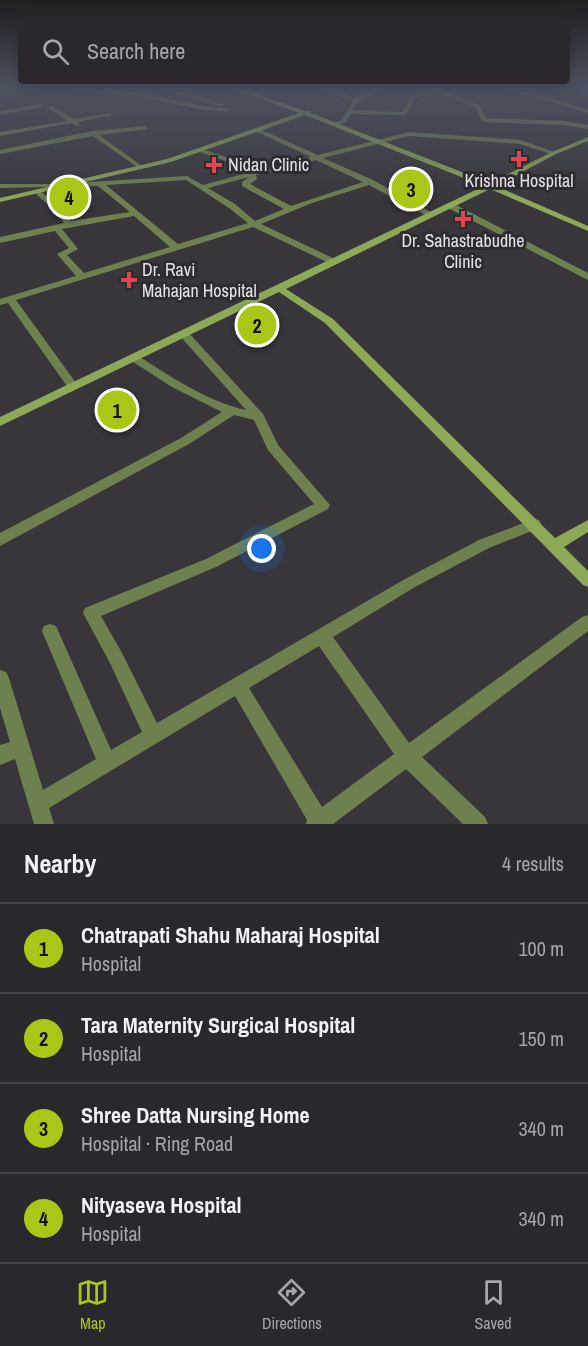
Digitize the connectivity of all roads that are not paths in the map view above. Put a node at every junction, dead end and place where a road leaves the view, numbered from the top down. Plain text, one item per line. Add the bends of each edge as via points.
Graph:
1 (53, 125) edge
2 (81, 125) edge
3 (270, 125) edge
4 (348, 125) edge
5 (351, 125) edge
6 (146, 128) dead end
7 (257, 130) junction
8 (0, 134) edge
9 (95, 134) junction
10 (389, 139) junction
11 (380, 141) junction
12 (586, 141) edge
13 (199, 150) junction
14 (0, 152) edge
15 (554, 153) junction
16 (318, 157) junction
17 (140, 167) junction
18 (260, 173) junction
19 (370, 182) junction
20 (100, 184) junction
21 (494, 184) junction
22 (0, 186) edge
23 (57, 186) junction
24 (202, 187) junction
25 (38, 191) junction
26 (0, 200) edge
27 (451, 206) junction
28 (291, 209) junction
29 (135, 214) junction
30 (432, 215) junction
31 (588, 222) edge
32 (69, 224) junction
33 (254, 224) junction
34 (57, 228) junction
35 (588, 229) edge
36 (0, 240) edge
37 (176, 247) junction
38 (334, 262) junction
39 (82, 277) junction
40 (588, 277) edge
41 (279, 288) junction
42 (5, 301) edge
43 (184, 334) junction
44 (135, 358) junction
45 (73, 387) junction
46 (231, 411) junction
47 (259, 417) junction
48 (0, 422) edge
49 (534, 524) junction
50 (588, 525) edge
51 (0, 540) edge
52 (555, 545) junction
53 (588, 580) edge
54 (588, 622) edge
55 (50, 631) dead end
56 (322, 636) junction
57 (0, 678) edge
58 (238, 685) junction
59 (153, 735) junction
60 (20, 748) junction
61 (0, 755) edge
62 (406, 756) junction
63 (107, 762) junction
64 (38, 804) junction
65 (319, 823) edge
66 (44, 824) edge
67 (478, 824) edge

1 - 8 street
2 - 9 street
3 - 7 main road
4 - 11 main road
5 - 10 main road
6 - 9 street
7 - 13 main road
7 - 16 street
9 - 14 street
9 - 17 street
10 - 11 street
10 - 15 street via 409,135 521,142
10 - 21 main road
11 - 16 street
11 - 21 main road
12 - 15 main road
13 - 17 main road
13 - 18 street
15 - 21 main road
16 - 18 street
16 - 19 street
17 - 23 main road
18 - 24 street
18 - 28 street via 245,184
19 - 28 street
19 - 30 street
20 - 23 street
20 - 24 street via 187,178
20 - 29 street
21 - 27 main road
21 - 31 main road
21 - 35 main road
22 - 23 street
23 - 25 main road
24 - 33 street
25 - 26 main road
25 - 32 street
27 - 30 main road
27 - 40 street
28 - 33 street
29 - 32 street
29 - 37 street
30 - 38 main road
32 - 34 street
33 - 37 street
33 - 38 street
34 - 36 street
34 - 39 street via 74,249 61,254
37 - 39 street
38 - 41 main road
39 - 42 street
41 - 43 main road
41 - 49 main road via 329,321
42 - 45 street
43 - 44 main road
43 - 47 street
44 - 45 main road
44 - 46 street via 176,385
45 - 48 main road
46 - 47 street
46 - 51 street via 185,441
47 - 59 street via 273,447 323,505 211,563 92,613
49 - 52 main road
49 - 56 street via 484,544 410,583
50 - 52 main road
52 - 53 main road
54 - 62 street
55 - 63 street
56 - 58 street
56 - 62 street
57 - 60 street
58 - 59 street
58 - 65 street
59 - 63 street
60 - 61 street
60 - 64 street
62 - 65 street
62 - 67 street
63 - 64 street
64 - 66 street

